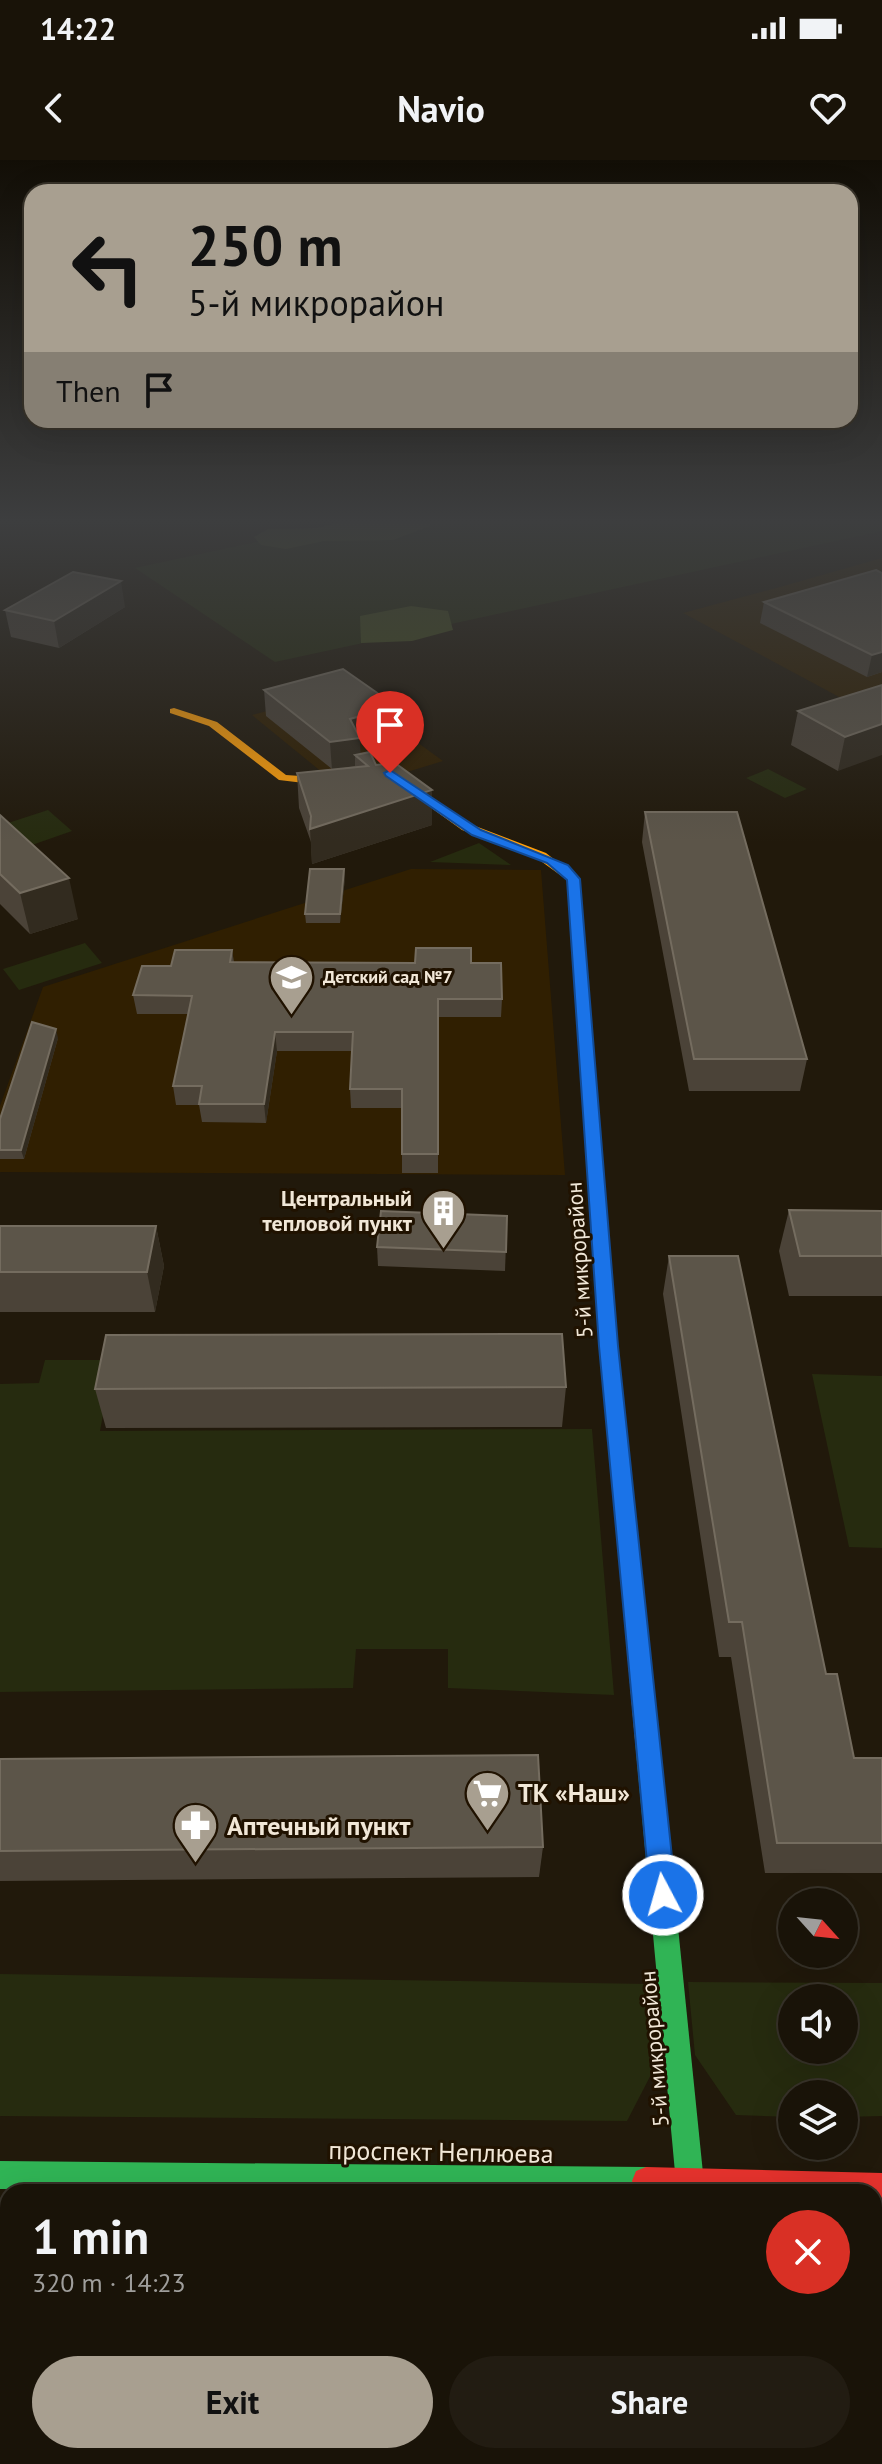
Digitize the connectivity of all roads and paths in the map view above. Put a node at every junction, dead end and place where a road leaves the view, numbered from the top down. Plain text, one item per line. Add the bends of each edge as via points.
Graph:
1 (174, 711) dead end
2 (0, 2175) edge
3 (690, 2183) junction
4 (97, 2184) edge
5 (738, 2184) edge

1 - 3 street, 5-й микрорайон via 213,724 283,778 329,782 390,773 477,833 552,861 573,879 609,1346
2 - 4 street, проспект Неплюева
3 - 4 street, проспект Неплюева
3 - 5 street, проспект Неплюева

